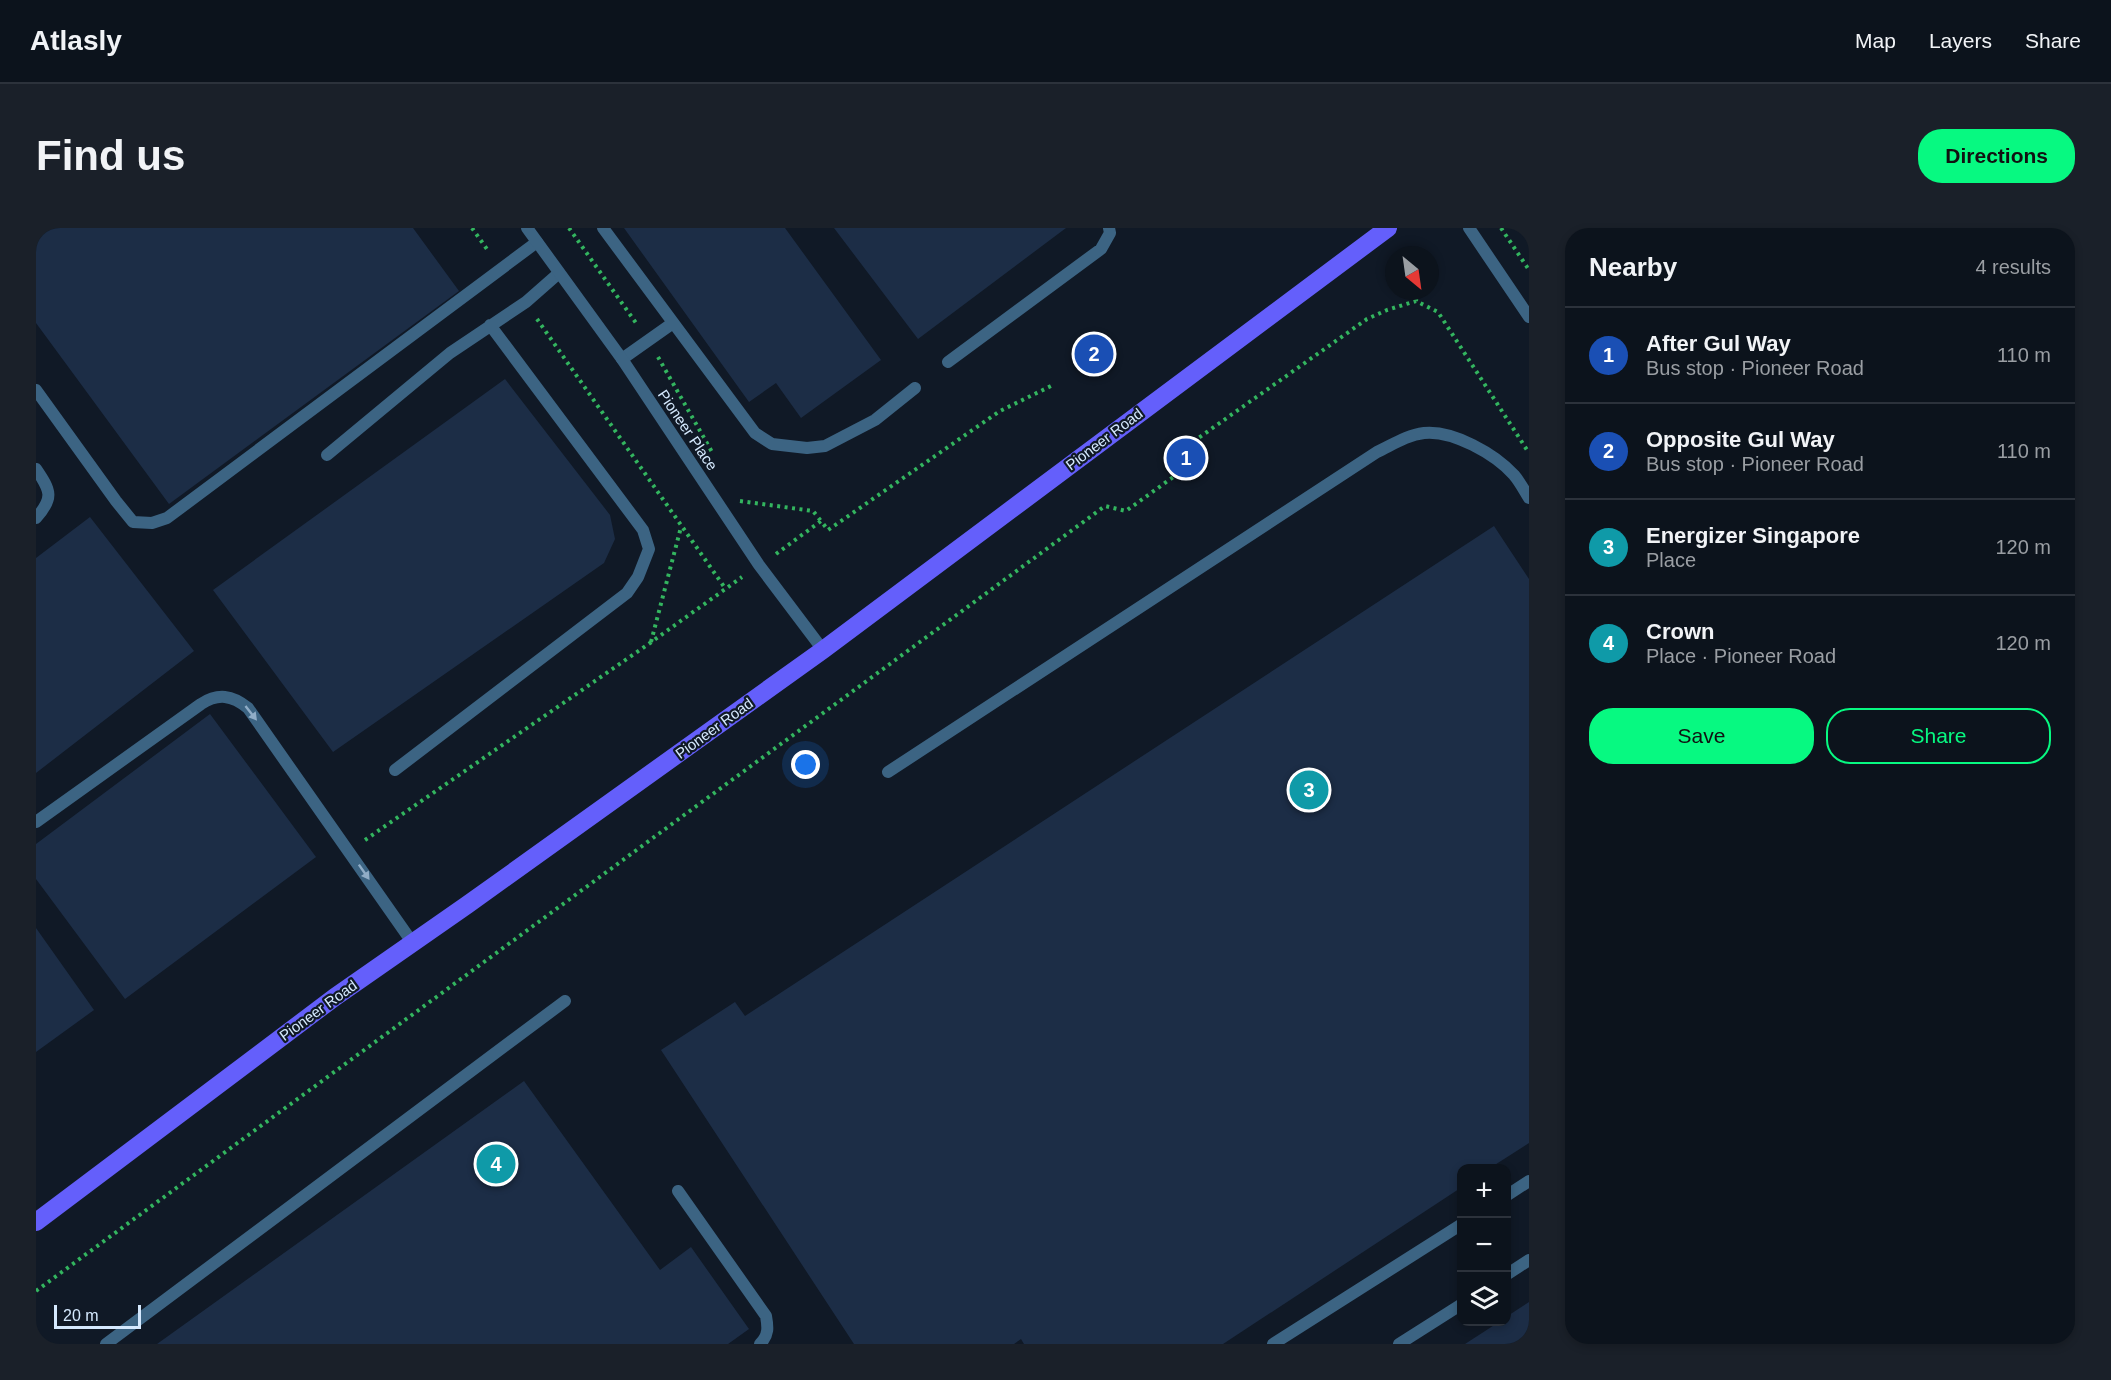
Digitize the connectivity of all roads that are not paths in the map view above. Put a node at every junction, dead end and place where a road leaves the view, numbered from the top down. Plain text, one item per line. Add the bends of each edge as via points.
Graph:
1 (526, 228) edge
2 (603, 228) edge
3 (1109, 228) edge
4 (1388, 228) edge
5 (1469, 228) edge
6 (537, 242) junction
7 (560, 273) junction
8 (1529, 317) edge
9 (673, 323) junction
10 (490, 325) junction
11 (622, 359) junction
12 (948, 362) dead end
13 (915, 388) dead end
14 (36, 390) edge
15 (327, 455) dead end
16 (36, 469) edge
17 (1529, 498) edge
18 (36, 518) edge
19 (823, 650) junction
20 (395, 770) dead end
21 (888, 772) dead end
22 (36, 822) edge
23 (412, 942) junction
24 (565, 1001) dead end
25 (1529, 1181) edge
26 (678, 1191) dead end
27 (1511, 1193) edge
28 (36, 1222) edge
29 (1457, 1227) edge
30 (1529, 1260) edge
31 (1511, 1272) edge
32 (1457, 1307) edge
33 (106, 1344) edge
34 (760, 1344) edge
35 (1273, 1344) edge
36 (1399, 1344) edge

1 - 6 street, Pioneer Place
2 - 9 street
3 - 12 street via 1101,249
4 - 19 main road, Pioneer Road
5 - 8 street
6 - 7 street, Pioneer Place
6 - 14 street via 166,518 152,523 134,522
7 - 10 street via 526,302
7 - 11 street, Pioneer Place
9 - 11 street
9 - 13 street via 755,434 772,444 825,446 875,420
10 - 15 street via 450,353
10 - 20 street via 643,530 649,549 627,592
11 - 19 street, Pioneer Place via 759,565
16 - 18 street via 49,496 46,507
17 - 21 street via 1515,476 1496,458 1452,436 1426,433 1409,437 1377,452
19 - 23 main road, Pioneer Road
22 -> 23 street via 210,698 230,697 248,708
23 - 28 main road, Pioneer Road
24 - 33 street
25 - 27 street
26 - 34 street via 766,1316 766,1338
29 - 35 street
30 - 31 street
32 - 36 street

